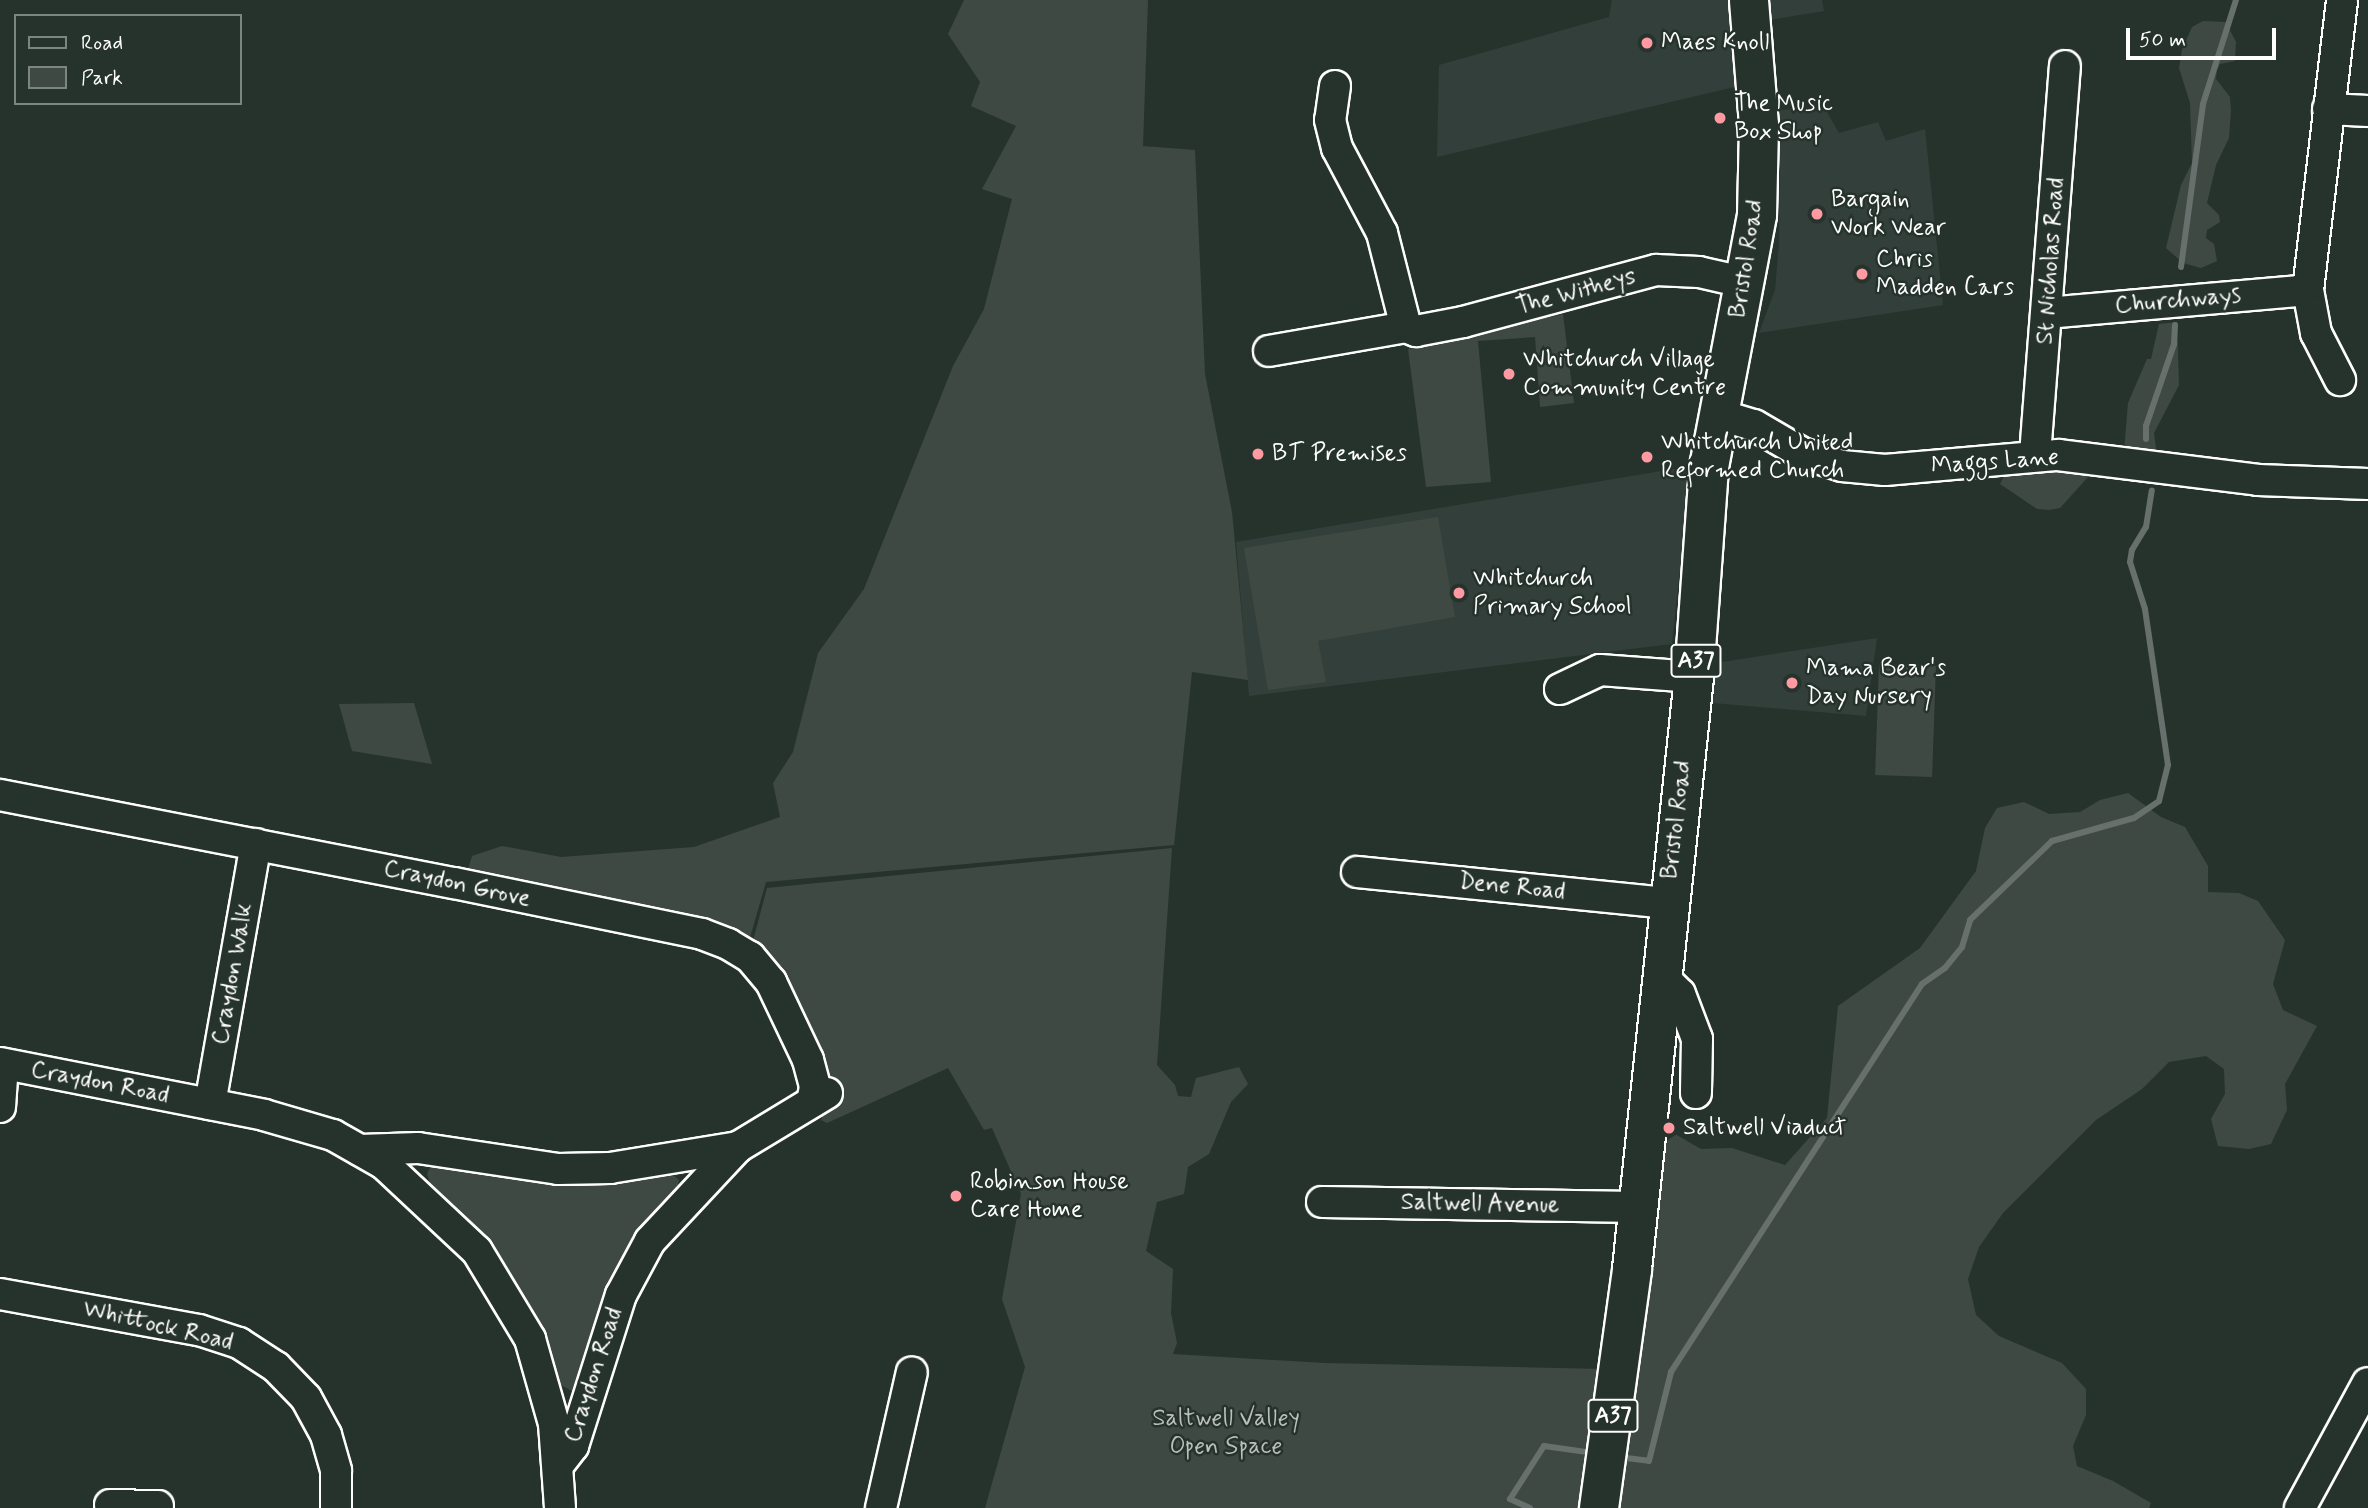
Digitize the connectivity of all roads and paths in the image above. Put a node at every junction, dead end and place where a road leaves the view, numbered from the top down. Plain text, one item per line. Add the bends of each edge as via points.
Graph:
1 (1749, 0) edge
2 (2342, 0) edge
3 (2065, 66) dead end
4 (1335, 86) dead end
5 (2328, 108) junction
6 (2368, 111) edge
7 (1747, 283) junction
8 (2308, 289) junction
9 (2047, 313) junction
10 (1406, 327) junction
11 (1269, 351) dead end
12 (2340, 380) dead end
13 (1717, 414) junction
14 (2035, 455) junction
15 (2368, 484) edge
16 (1694, 677) junction
17 (1559, 689) dead end
18 (0, 795) edge
19 (256, 844) junction
20 (1357, 872) dead end
21 (1668, 903) junction
22 (1660, 974) junction
23 (2, 1064) edge
24 (1696, 1093) dead end
25 (820, 1098) joint
26 (210, 1104) junction
27 (0, 1107) edge
28 (738, 1147) junction
29 (360, 1150) junction
30 (1322, 1202) dead end
31 (1638, 1207) junction
32 (0, 1294) edge
33 (912, 1371) dead end
34 (2368, 1383) edge
35 (559, 1464) junction
36 (336, 1508) edge
37 (560, 1508) edge
38 (881, 1508) edge
39 (1599, 1508) edge
40 (2300, 1508) edge

1 - 7 highway, Bristol Road / A37 via 1760,171
2 - 5 street
3 - 9 street, St Nicholas Road
4 - 10 street via 1320,120 1381,233
5 - 6 street
5 - 8 street
7 - 10 street, The Witheys via 1699,272 1656,270 1463,322 1416,331
7 - 13 highway, Bristol Road / A37
8 - 9 street, Churchways
8 - 12 street via 2316,333
9 - 14 street, St Nicholas Road
10 - 11 street, The Witheys
13 - 14 street, Maggs Lane via 1754,425 1802,453 1842,466 1885,470
13 - 16 highway, Bristol Road / A37 via 1706,487
14 - 15 street, Maggs Lane via 2258,480
16 - 17 street via 1600,670
16 - 21 highway, Bristol Road / A37
18 - 19 street, Craydon Grove
19 - 25 street, Craydon Grove via 702,934 728,944 750,957 771,982 808,1060
19 - 26 street, Craydon Walk
20 - 21 street, Dene Road
21 - 22 highway, Bristol Road / A37
22 - 24 street via 1680,994 1697,1039
22 - 31 highway, Bristol Road / A37
23 - 26 street, Craydon Road
23 - 27 street
25 - 28 street, Craydon Road
26 - 29 street, Craydon Road via 301,1125
28 - 29 street, Craydon Road via 610,1168 558,1169 418,1149
28 - 35 street, Craydon Road via 650,1241 621,1295 573,1446
29 - 35 street, Craydon Road via 384,1164 444,1216 477,1251 506,1293 545,1381
30 - 31 street, Saltwell Avenue
31 - 39 highway, Bristol Road / A37
32 - 36 street, Whittock Road via 199,1330 239,1343 276,1367 306,1398 326,1435 336,1471
33 - 38 street
34 - 40 street
35 - 37 street

